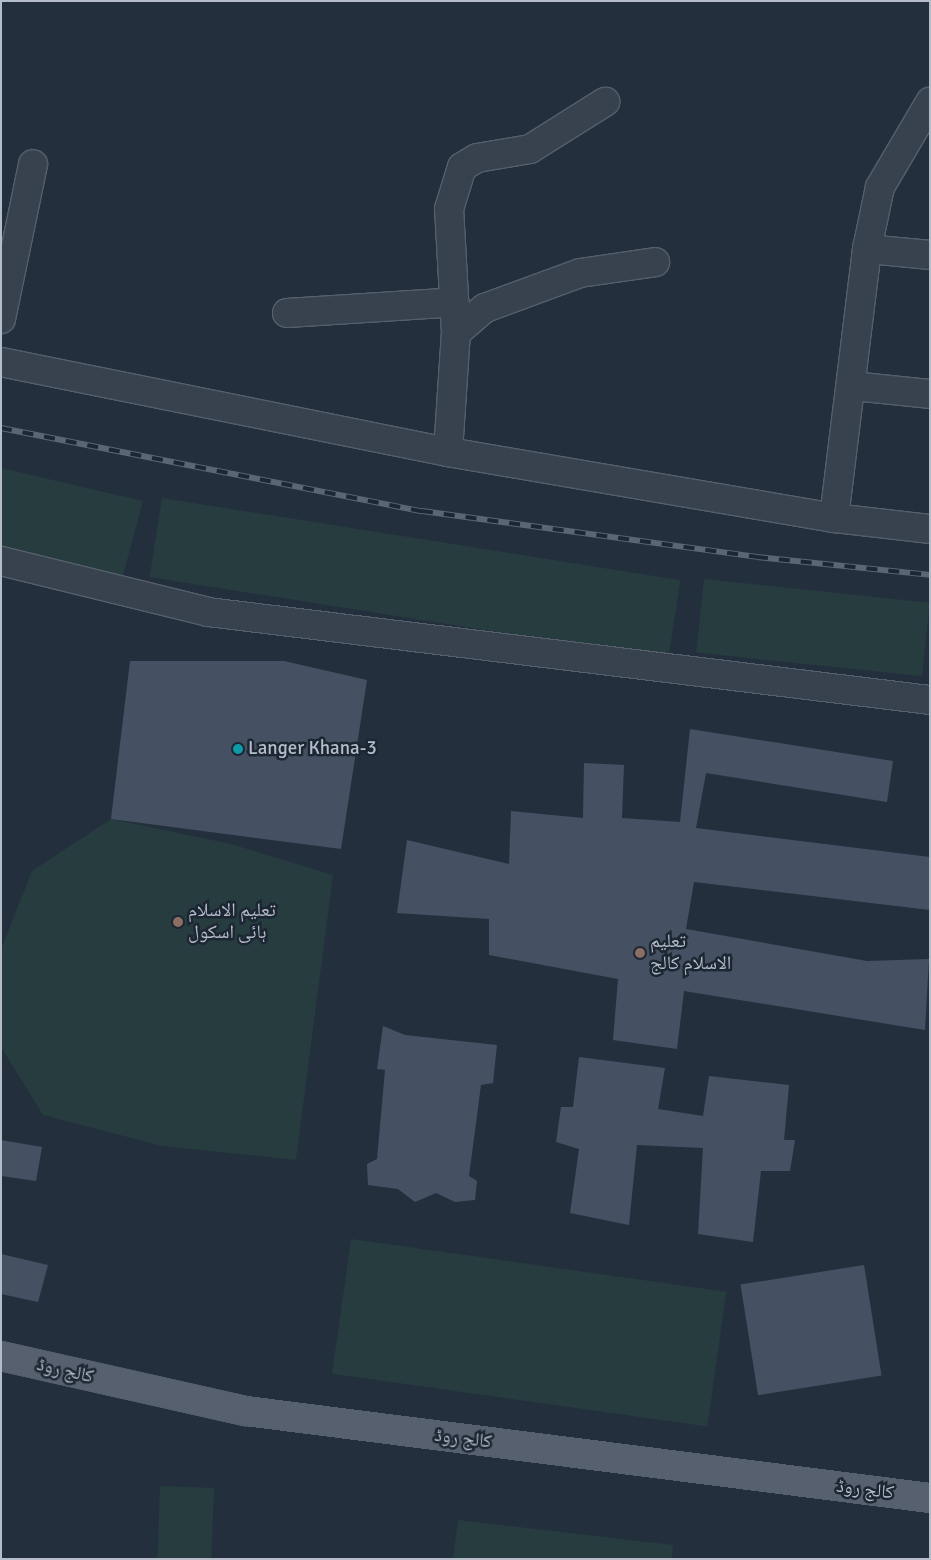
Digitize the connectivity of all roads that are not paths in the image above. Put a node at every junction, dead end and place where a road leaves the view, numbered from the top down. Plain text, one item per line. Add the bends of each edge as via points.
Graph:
1 (605, 102) dead end
2 (930, 102) edge
3 (33, 164) dead end
4 (867, 249) junction
5 (930, 255) edge
6 (655, 262) dead end
7 (455, 302) junction
8 (287, 313) dead end
9 (1, 319) edge
10 (456, 333) junction
11 (1, 362) edge
12 (853, 386) junction
13 (930, 394) edge
14 (448, 452) junction
15 (834, 518) junction
16 (930, 528) edge
17 (1, 561) edge
18 (930, 700) edge
19 (1, 1356) edge
20 (930, 1498) edge

1 - 7 street via 530,149 477,158 462,167 449,209
2 - 4 street via 880,187
3 - 9 street
4 - 5 street
4 - 12 street
6 - 10 street via 580,273 485,308
7 - 8 street
7 - 10 street
10 - 14 street
11 - 14 street
12 - 13 street
12 - 15 street
14 - 15 street
15 - 16 street
17 - 18 street via 208,612
19 - 20 main road, کالج روڈ via 246,1411

